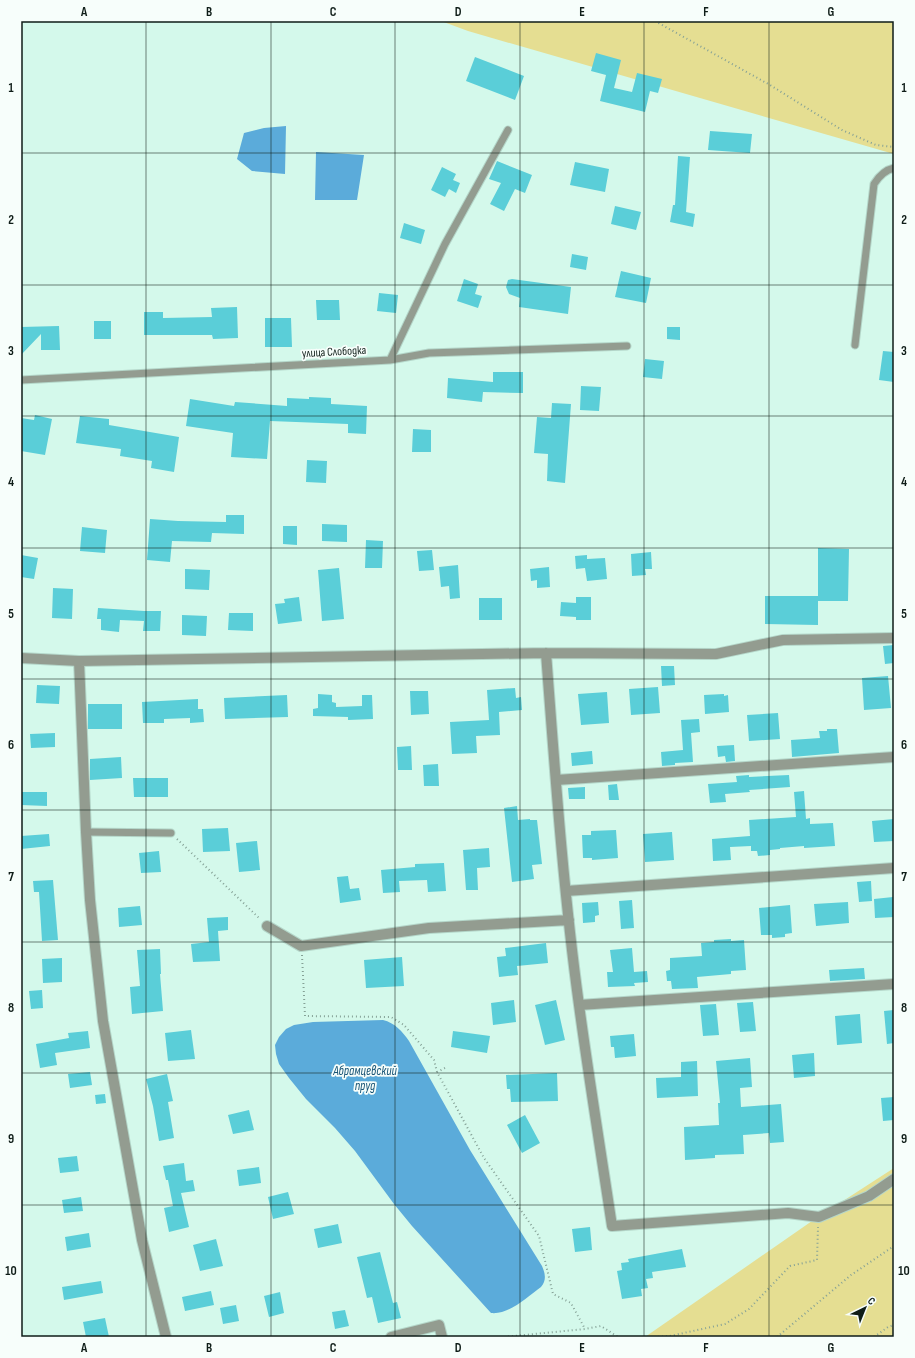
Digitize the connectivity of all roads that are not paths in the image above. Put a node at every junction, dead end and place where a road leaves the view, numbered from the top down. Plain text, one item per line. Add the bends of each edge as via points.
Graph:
1 (508, 130) dead end
2 (894, 168) edge
3 (855, 345) dead end
4 (626, 346) dead end
5 (390, 360) junction
6 (21, 380) edge
7 (894, 638) edge
8 (546, 653) junction
9 (21, 658) edge
10 (79, 661) junction
11 (894, 757) edge
12 (556, 780) junction
13 (86, 832) junction
14 (171, 833) road end
15 (894, 868) edge
16 (566, 892) junction
17 (569, 920) junction
18 (267, 926) road end
19 (894, 984) edge
20 (579, 1005) junction
21 (894, 1179) edge
22 (166, 1337) edge
23 (391, 1337) edge
24 (442, 1337) edge

1 - 5 lane via 445,244
2 - 3 lane via 888,169 874,184
4 - 5 lane, улица Слободка via 429,353
5 - 6 lane, улица Слободка
7 - 8 street via 783,640 716,654
8 - 10 street
8 - 12 street
9 - 10 street
10 - 13 street
11 - 12 street
12 - 16 street
13 - 14 lane
13 - 22 street via 90,900 103,1021 142,1240
15 - 16 street
16 - 17 street
17 - 18 street via 430,928 301,946
17 - 20 street
19 - 20 street
20 - 21 street via 612,1226 788,1213 819,1217 869,1196
23 - 24 street via 439,1326

